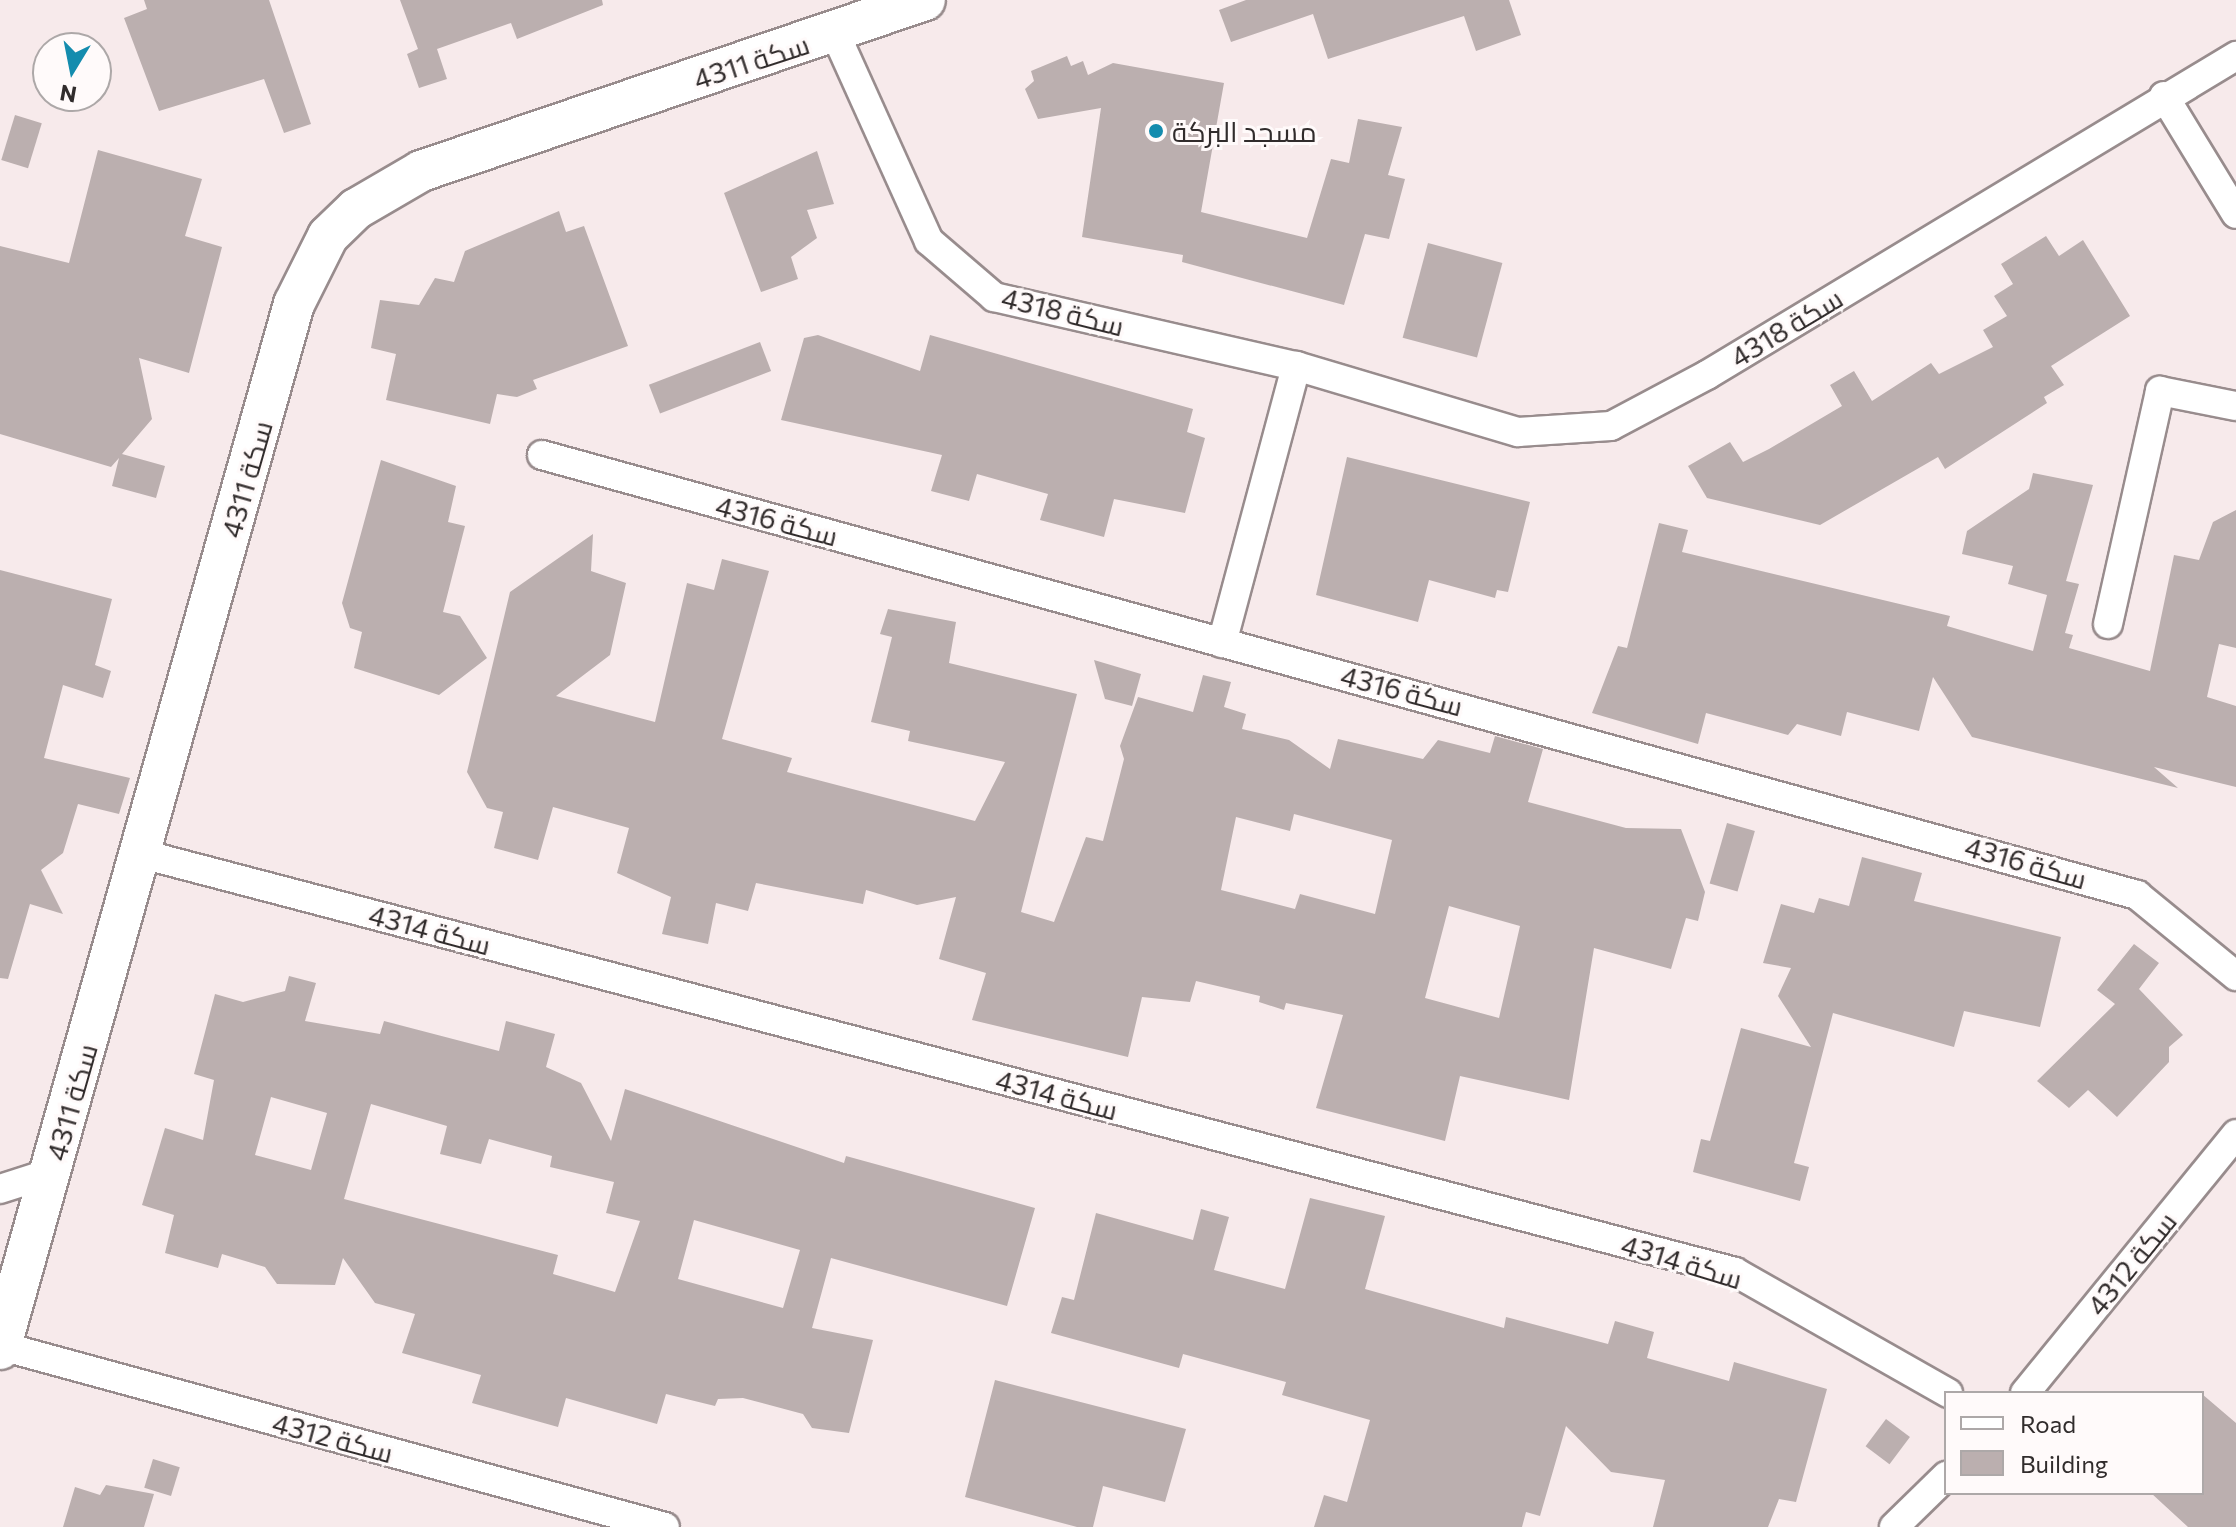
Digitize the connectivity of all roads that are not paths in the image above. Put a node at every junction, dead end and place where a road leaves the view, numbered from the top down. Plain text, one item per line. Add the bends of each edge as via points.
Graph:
1 (925, 0) edge
2 (835, 33) junction
3 (2236, 56) edge
4 (2164, 96) junction
5 (2236, 214) edge
6 (1296, 366) junction
7 (2236, 406) edge
8 (542, 455) dead end
9 (2108, 624) dead end
10 (1222, 643) junction
11 (142, 854) junction
12 (2236, 976) edge
13 (2236, 1134) edge
14 (50, 1173) junction
15 (0, 1189) edge
16 (0, 1347) edge
17 (1944, 1391) edge
18 (2027, 1391) edge
19 (1944, 1478) edge
20 (665, 1527) edge
21 (1894, 1527) edge

1 - 2 street, سكة 4311
2 - 6 street, سكة 4318 via 929,241 994,297
2 - 11 street, سكة 4311 via 421,171 356,209 328,236 294,304
3 - 4 street, سكة 4318
4 - 5 street
4 - 6 street, سكة 4318 via 1707,375 1611,426 1518,432
6 - 10 street
7 - 9 street via 2160,391
8 - 10 street, سكة 4316
10 - 12 street, سكة 4316 via 2137,895
11 - 14 street, سكة 4311
11 - 17 street, سكة 4314 via 1735,1272
13 - 18 street, سكة 4312
14 - 15 street
14 - 16 street, سكة 4311
16 - 20 street, سكة 4312
19 - 21 street

